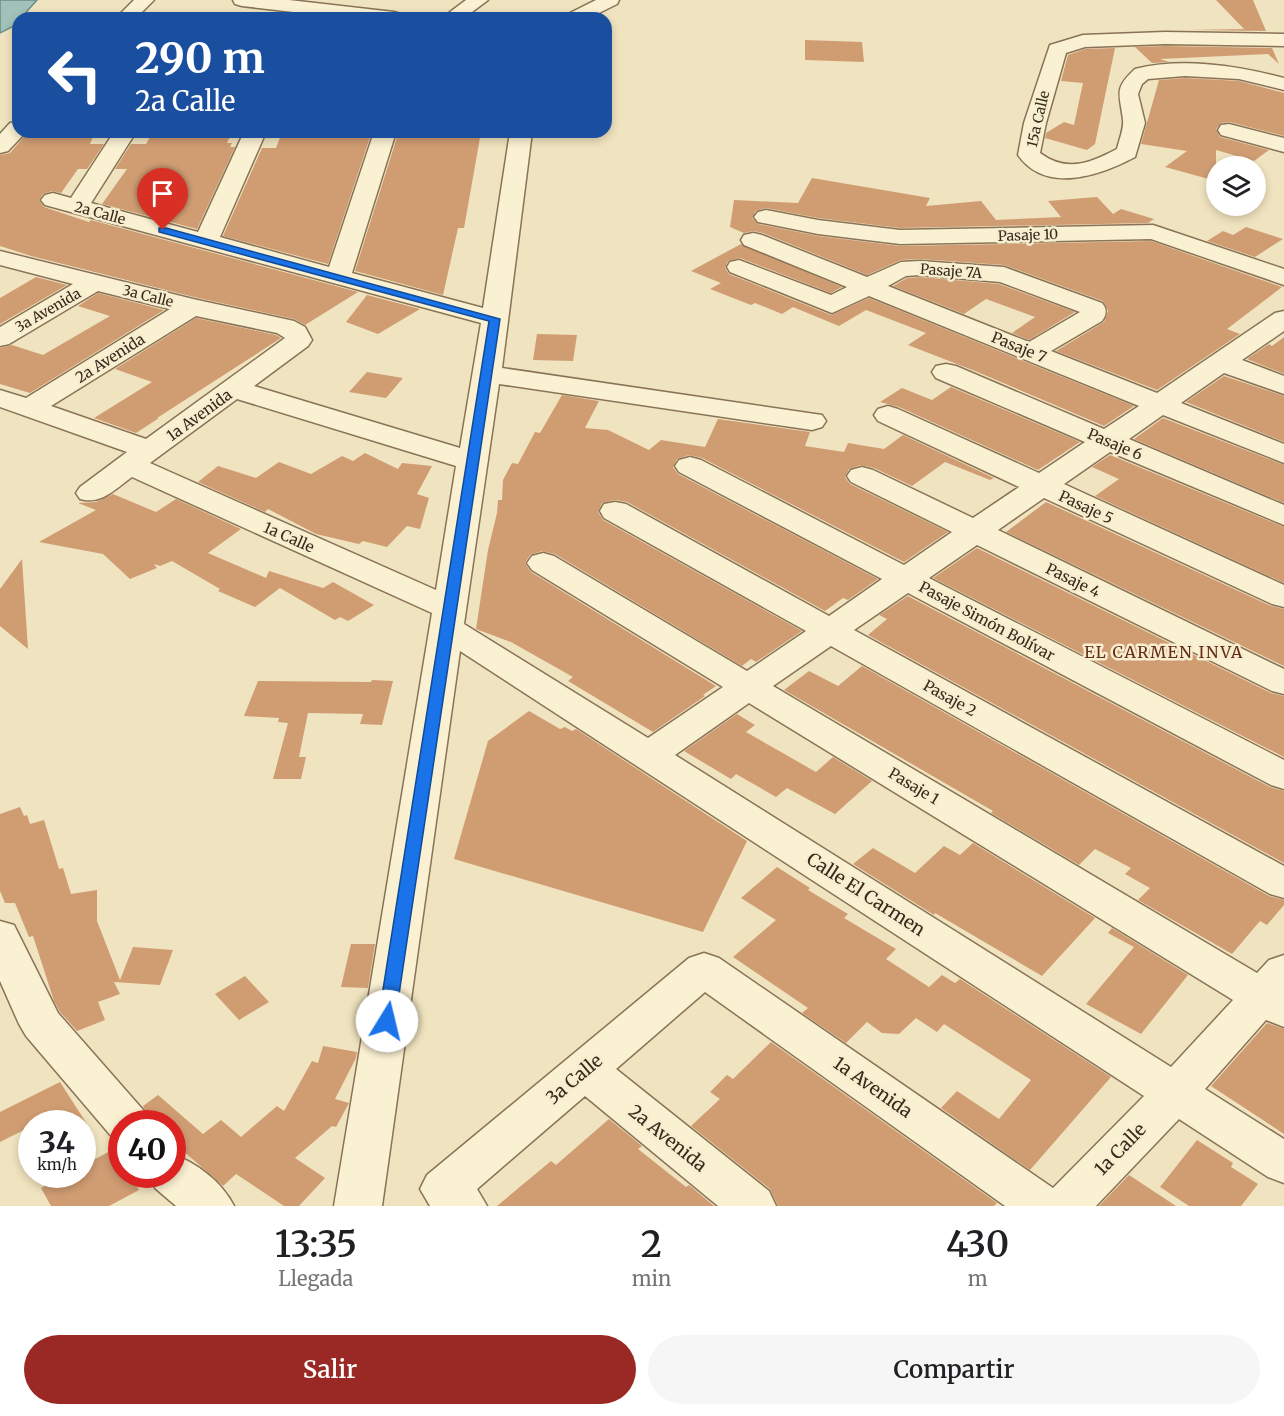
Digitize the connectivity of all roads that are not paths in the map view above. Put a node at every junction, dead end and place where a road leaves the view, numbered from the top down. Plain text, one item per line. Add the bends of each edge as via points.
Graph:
1 (145, 0) edge
2 (357, 0) edge
3 (480, 0) edge
4 (610, 0) edge
5 (238, 4) edge
6 (132, 12) edge
7 (311, 12) edge
8 (342, 12) edge
9 (460, 12) edge
10 (587, 12) edge
11 (1284, 40) edge
12 (1284, 84) edge
13 (1229, 130) dead end
14 (12, 134) edge
15 (121, 138) edge
16 (252, 138) edge
17 (383, 138) edge
18 (519, 138) edge
19 (1284, 145) edge
20 (0, 146) edge
21 (53, 200) dead end
22 (77, 207) junction
23 (763, 234) joint
24 (206, 241) junction
25 (0, 258) edge
26 (739, 267) dead end
27 (338, 277) junction
28 (1284, 277) edge
29 (95, 282) junction
30 (868, 286) junction
31 (192, 307) junction
32 (495, 319) junction
33 (1282, 322) edge
34 (296, 333) joint
35 (0, 338) edge
36 (1030, 352) junction
37 (1221, 362) junction
38 (946, 372) dead end
39 (487, 374) junction
40 (1284, 387) edge
41 (234, 389) junction
42 (0, 398) edge
43 (1160, 404) junction
44 (29, 408) junction
45 (888, 416) dead end
46 (812, 421) dead end
47 (1107, 440) junction
48 (1284, 454) edge
49 (139, 458) junction
50 (472, 461) junction
51 (690, 466) dead end
52 (862, 476) dead end
53 (1041, 486) junction
54 (91, 493) dead end
55 (615, 511) dead end
56 (1284, 516) edge
57 (974, 532) junction
58 (543, 563) dead end
59 (906, 578) junction
60 (1284, 597) edge
61 (448, 618) junction
62 (829, 630) junction
63 (1284, 683) edge
64 (749, 686) junction
65 (648, 755) junction
66 (1284, 776) edge
67 (1284, 884) edge
68 (0, 936) edge
69 (704, 969) joint
70 (1276, 992) edge
71 (585, 1070) junction
72 (1175, 1093) junction
73 (116, 1110) edge
74 (1284, 1164) edge
75 (186, 1186) edge
76 (454, 1198) edge
77 (210, 1206) edge
78 (358, 1206) edge
79 (752, 1206) edge
80 (1042, 1206) edge
81 (1066, 1206) edge

1 - 6 street
2 - 8 street
3 - 9 street
4 - 10 street
5 - 7 street
11 - 12 street, 15a Calle via 1083,41 1057,49 1029,155 1059,170 1082,173 1127,152 1134,123 1128,94 1132,82 1142,73 1239,73
13 - 19 street
14 - 20 street
15 - 22 street
16 - 24 street
17 - 27 street
18 - 32 street
21 - 22 street, 2a Calle
22 - 24 street, 2a Calle
23 - 28 street, Pasaje 10 via 818,227 900,237 1153,232
23 - 30 street, Pasaje 7
24 - 27 street, 2a Calle
25 - 29 street, 3a Calle
26 - 30 street, Pasaje 7A via 832,305
27 - 32 street, 2a Calle
29 - 31 street, 3a Calle
29 - 35 street, 3a Avenida
30 - 36 street, Pasaje 7
30 - 36 street, Pasaje 7A via 901,268 1004,274 1092,308 1094,315
31 - 34 street, 3a Calle via 285,327
31 - 44 street, 2a Avenida
32 - 39 street
33 - 37 street
34 - 41 street, 1a Avenida via 299,340
36 - 43 street, Pasaje 7
37 - 40 street
37 - 43 street
38 - 47 street, Pasaje 6
39 - 46 street
39 - 50 street
41 - 49 street, 1a Avenida
41 - 50 street
42 - 44 street, 1a Calle
43 - 47 street
43 - 48 street, Pasaje 7
44 - 49 street, 1a Calle
45 - 53 street, Pasaje 5
47 - 53 street
47 - 56 street, Pasaje 6
49 - 54 street, 1a Avenida
49 - 61 street, 1a Calle
50 - 61 street
51 - 59 street, Pasaje Simón Bolívar
52 - 57 street, Pasaje 4
53 - 57 street
53 - 60 street, Pasaje 5
55 - 62 street, Pasaje 2
57 - 59 street
57 - 63 street, Pasaje 4
58 - 64 street, Pasaje 1
59 - 62 street
59 - 66 street, Pasaje Simón Bolívar
61 - 65 street, Calle El Carmen
61 - 78 street
62 - 64 street
62 - 67 street, Pasaje 2
64 - 65 street
64 - 70 street, Pasaje 1
65 - 72 street, Calle El Carmen
68 - 73 street via 41,1024
69 - 71 street, 3a Calle
69 - 80 street, 1a Avenida
70 - 72 street, 1a Calle
71 - 76 street, 3a Calle
71 - 79 street, 2a Avenida
72 - 74 street, Calle El Carmen
72 - 81 street, 1a Calle
75 - 77 street

